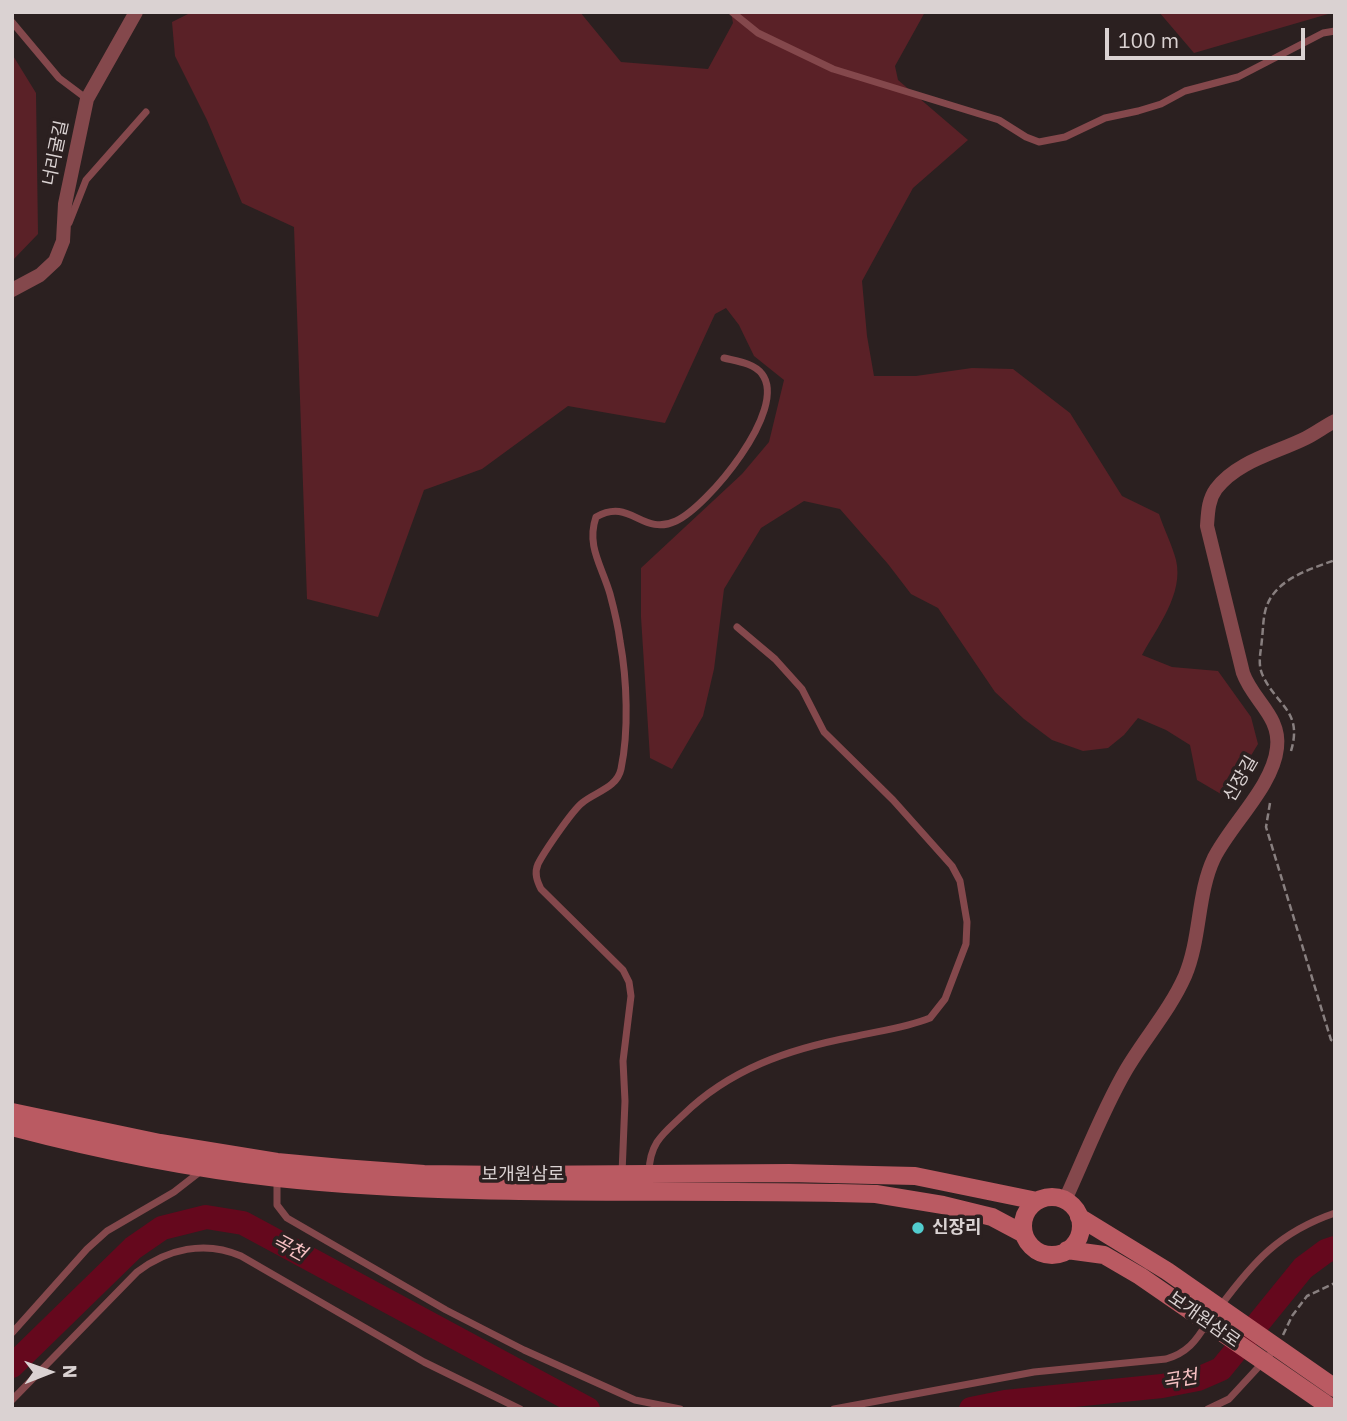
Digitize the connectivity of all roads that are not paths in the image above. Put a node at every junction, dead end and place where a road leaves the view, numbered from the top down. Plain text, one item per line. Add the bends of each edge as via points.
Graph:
1 (136, 12) edge
2 (732, 12) edge
3 (12, 22) edge
4 (1335, 31) edge
5 (87, 99) junction
6 (146, 112) dead end
7 (63, 241) junction
8 (12, 290) edge
9 (724, 358) dead end
10 (1335, 421) edge
11 (737, 627) dead end
12 (12, 1112) edge
13 (12, 1127) edge
14 (205, 1168) junction
15 (622, 1173) junction
16 (648, 1173) junction
17 (277, 1178) junction
18 (1065, 1200) junction
19 (1037, 1201) junction
20 (1335, 1213) edge
21 (1079, 1217) junction
22 (1024, 1234) junction
23 (1067, 1250) junction
24 (1218, 1314) junction
25 (12, 1333) edge
26 (1274, 1344) junction
27 (1265, 1362) junction
28 (1335, 1388) edge
29 (12, 1400) edge
30 (520, 1409) edge
31 (680, 1409) edge
32 (834, 1409) edge
33 (1208, 1409) edge
34 (1333, 1409) edge

1 - 5 street, 너리굴길
2 - 4 lane via 758,33 833,69 999,120 1038,142 1065,137 1105,118 1238,77
3 - 5 lane via 60,78
5 - 7 street, 너리굴길 via 65,204
6 - 7 lane via 86,180
7 - 8 street, 너리굴길 via 55,261
9 - 15 lane via 748,364 762,373 768,384 767,406 757,433 728,473 674,523 651,525 622,511 596,517 592,541 621,643 626,720 621,771 615,782 571,814 537,865 541,889 623,970 629,982
10 - 18 street, 신장길 via 1227,477 1214,491 1208,508 1207,526 1243,673 1249,690 1272,717 1277,749 1252,802 1213,861 1197,940 1181,984 1126,1070
11 - 16 lane via 802,689 824,732 952,866 960,881 967,944 945,999 930,1018 808,1046 746,1069 665,1132 651,1150
12 - 15 main road, 보개원삼로 via 277,1162 425,1174
13 - 14 main road, 보개원삼로
14 - 17 main road, 보개원삼로
14 - 25 lane via 107,1231
15 - 16 main road, 보개원삼로
16 - 19 main road, 보개원삼로 via 915,1176
17 - 22 main road, 보개원삼로 via 414,1188 876,1194 992,1217
17 - 31 lane via 277,1205 287,1218 435,1304 635,1401
18 - 19 main road, 보개원삼로
18 - 21 main road, 보개원삼로
19 - 22 main road via 1026,1212
20 - 24 lane via 1281,1239 1237,1284
21 - 23 main road via 1080,1232
21 - 24 main road, 보개원삼로 via 1167,1271
22 - 23 main road, 보개원삼로 via 1038,1251 1052,1255
23 - 24 main road, 보개원삼로 via 1104,1255
24 - 26 main road
24 - 27 main road, 보개원삼로
24 - 32 lane via 1193,1346 1166,1359 1034,1372
26 - 27 lane
26 - 28 main road
27 - 33 lane via 1229,1399
27 - 34 main road, 보개원삼로
29 - 30 lane via 144,1266 169,1253 208,1247 241,1256 424,1362

